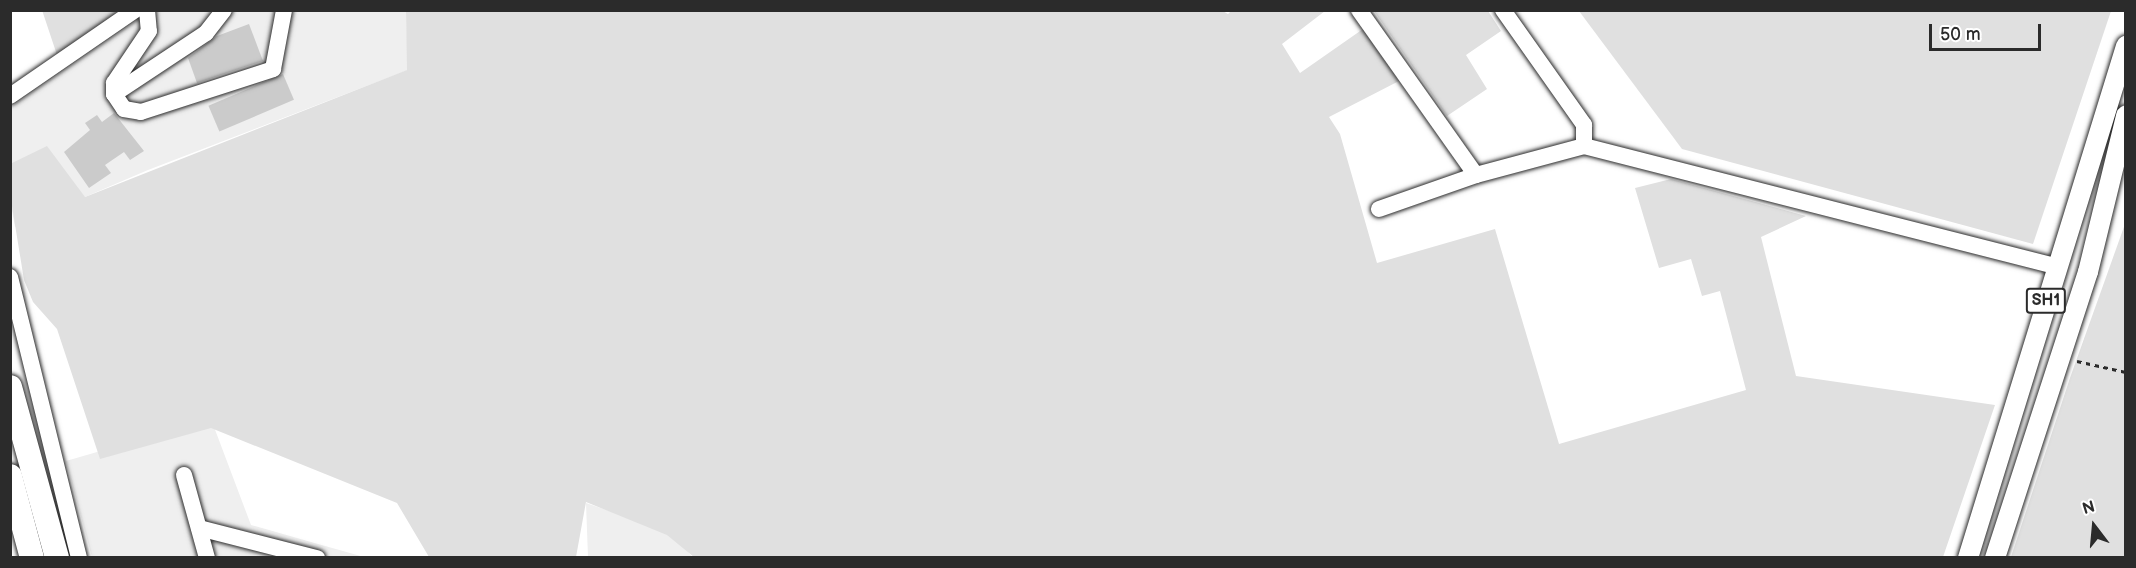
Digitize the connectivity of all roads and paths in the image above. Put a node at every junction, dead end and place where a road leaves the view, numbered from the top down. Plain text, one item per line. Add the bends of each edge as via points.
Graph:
1 (135, 10) edge
2 (147, 10) edge
3 (224, 10) edge
4 (284, 10) edge
5 (1359, 10) edge
6 (1503, 10) edge
7 (2126, 46) edge
8 (114, 94) junction
9 (10, 96) edge
10 (2126, 116) edge
11 (1584, 146) junction
12 (1476, 176) junction
13 (1379, 209) dead end
14 (2060, 258) junction
15 (2091, 259) junction
16 (10, 277) edge
17 (2051, 287) junction
18 (2081, 294) junction
19 (2060, 357) junction
20 (2126, 372) edge
21 (10, 387) edge
22 (184, 475) dead end
23 (10, 476) edge
24 (199, 528) junction
25 (32, 558) edge
26 (57, 558) edge
27 (79, 558) edge
28 (207, 558) edge
29 (317, 558) edge
30 (1968, 558) edge
31 (1995, 558) edge

1 - 9 street
2 - 8 street via 148,32 114,83
3 - 8 street via 206,33
4 - 8 street via 273,69 141,112 123,109
5 - 12 street
6 - 11 street via 1584,125
7 - 14 main road, SH1
10 - 15 main road, SH1
11 - 12 street
11 - 14 street
12 - 13 street
14 - 15 main road
14 - 17 main road, SH1
15 - 18 main road, SH1
16 - 27 street
17 - 18 main road
17 - 30 main road, SH1
18 - 19 main road, SH1
19 - 20 path
19 - 31 main road, SH1
21 - 26 highway
22 - 24 street
23 - 25 highway
24 - 28 street
24 - 29 street

